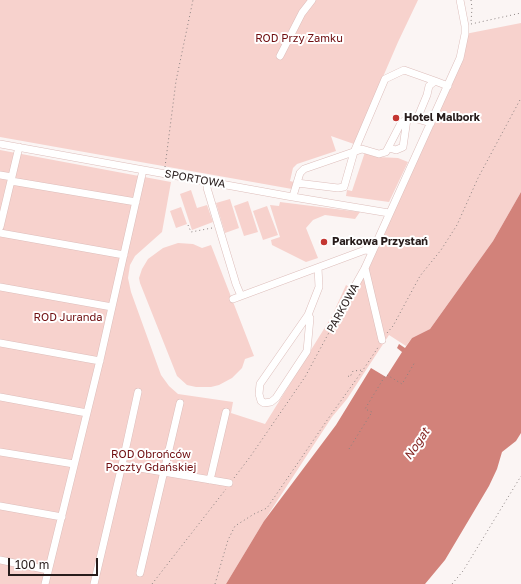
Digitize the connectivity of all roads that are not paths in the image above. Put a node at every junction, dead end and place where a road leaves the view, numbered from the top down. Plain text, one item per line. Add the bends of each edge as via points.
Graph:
1 (312, 0) edge
2 (460, 0) edge
3 (280, 56) dead end
4 (434, 81) junction
5 (448, 86) junction
6 (407, 119) junction
7 (417, 119) junction
8 (430, 123) junction
9 (0, 144) edge
10 (19, 147) junction
11 (389, 148) junction
12 (354, 152) junction
13 (143, 170) junction
14 (0, 175) edge
15 (12, 179) junction
16 (208, 182) junction
17 (297, 183) junction
18 (293, 196) junction
19 (136, 202) junction
20 (389, 213) junction
21 (1, 218) edge
22 (0, 227) edge
23 (0, 233) edge
24 (372, 251) junction
25 (124, 255) junction
26 (318, 268) junction
27 (365, 268) junction
28 (0, 287) edge
29 (350, 293) road end
30 (241, 296) junction
31 (233, 299) dead end
32 (112, 307) junction
33 (308, 315) junction
34 (382, 340) road end
35 (0, 343) edge
36 (100, 361) junction
37 (138, 392) dead end
38 (0, 397) edge
39 (180, 403) dead end
40 (226, 412) dead end
41 (87, 413) junction
42 (0, 452) edge
43 (74, 464) junction
44 (122, 464) junction
45 (165, 472) junction
46 (210, 480) junction
47 (229, 484) road end
48 (0, 506) edge
49 (62, 517) junction
50 (0, 560) edge
51 (48, 570) junction
52 (140, 573) dead end
53 (45, 584) edge
54 (94, 584) edge

1 - 3 street via 302,13
2 - 5 street, PARKOWA via 465,36 460,58
4 - 5 street
4 - 7 street via 429,86
4 - 12 street via 404,70 386,78
5 - 8 street, PARKOWA
6 - 7 street
6 - 11 street via 401,123
6 - 11 street via 403,146 396,150
7 - 8 street
8 - 20 street, PARKOWA
9 - 10 street, SPORTOWA
10 - 13 street, SPORTOWA
10 - 15 street
11 - 12 street via 379,154 362,149
12 - 17 street via 304,169
12 - 17 street via 344,187
13 - 16 street, SPORTOWA
13 - 19 street
14 - 15 street
15 - 19 street
15 - 21 street
16 - 18 street, SPORTOWA
16 - 30 street via 207,188
17 - 18 street
18 - 20 street, SPORTOWA
19 - 25 street
20 - 24 street, PARKOWA
21 - 22 street
23 - 25 street
24 - 26 street via 365,250
24 - 27 street, PARKOWA
25 - 32 street
26 - 30 street
26 - 33 street via 319,287
27 - 29 street, PARKOWA
27 - 34 street
28 - 32 street
30 - 31 street
32 - 36 street
33 - 33 street via 260,384 259,394 264,403 276,398 307,351 310,318
35 - 36 street
36 - 41 street
37 - 44 street
38 - 41 street
39 - 45 street
40 - 46 street
41 - 43 street
42 - 43 street
43 - 49 street
44 - 45 street
44 - 54 street
45 - 46 street
45 - 52 street
46 - 47 street
48 - 49 street
49 - 51 street
50 - 51 street
51 - 53 street

